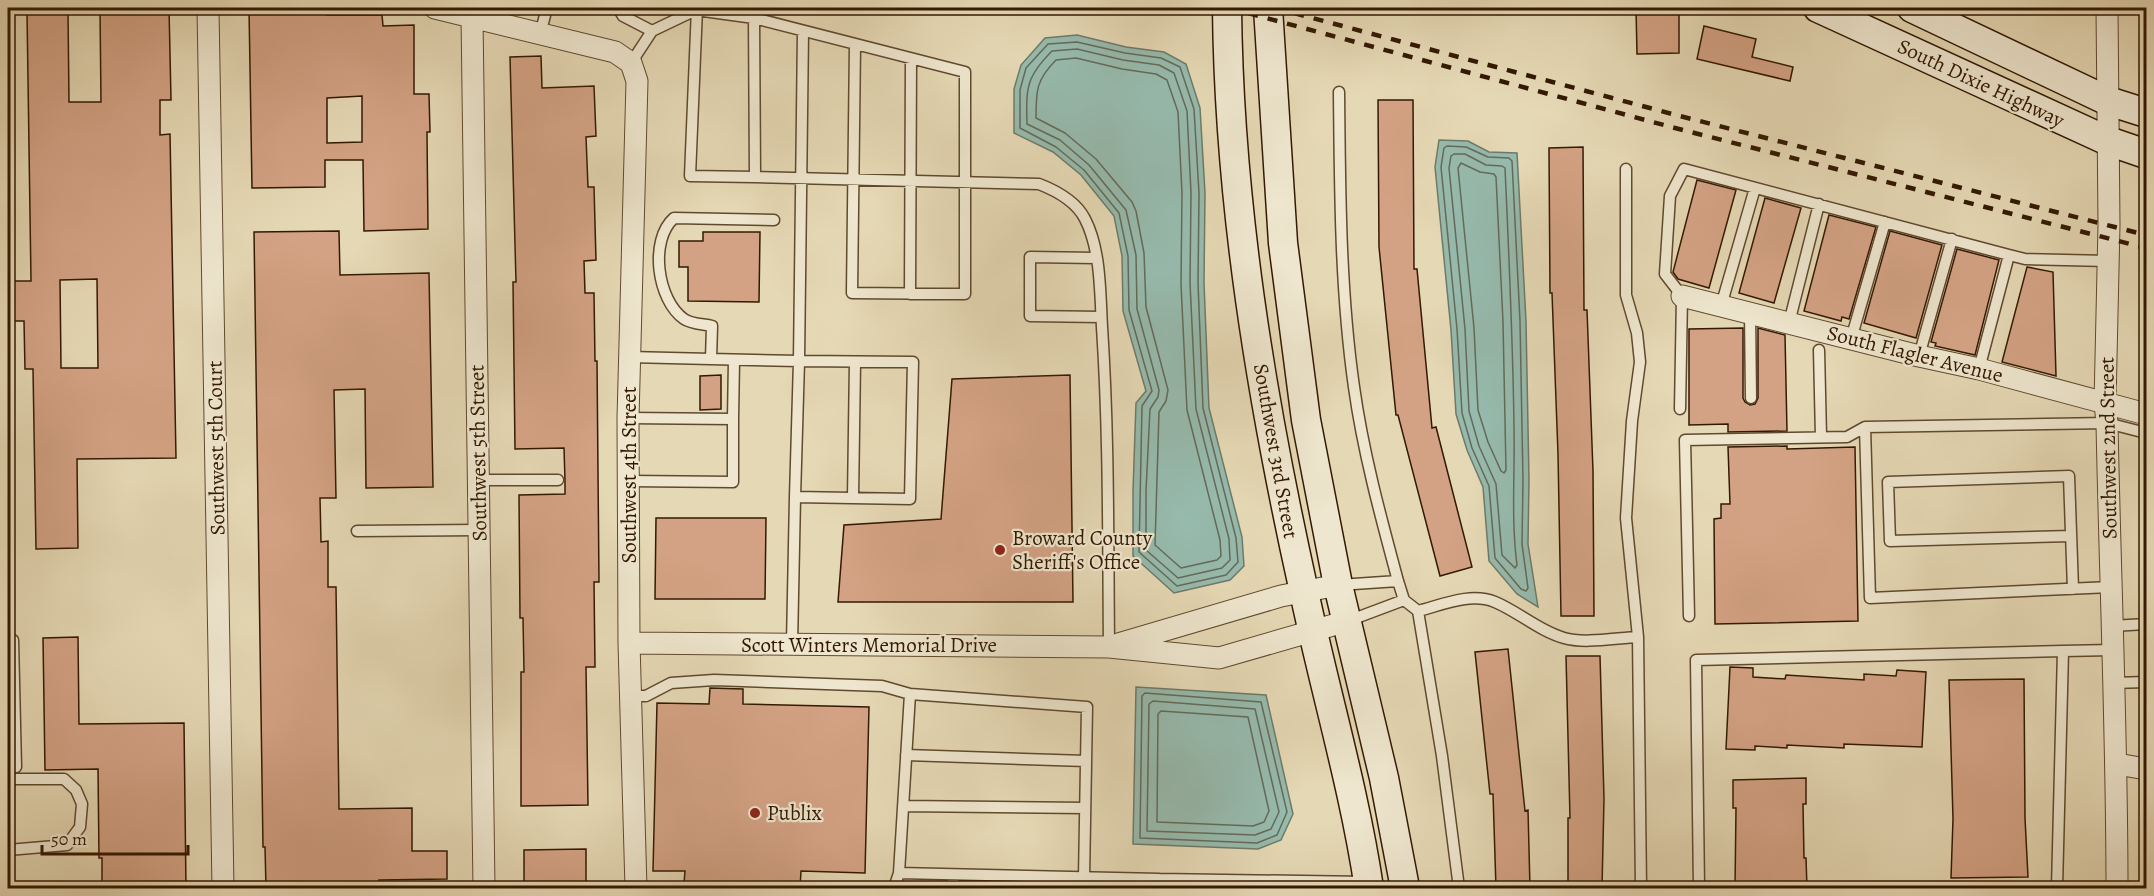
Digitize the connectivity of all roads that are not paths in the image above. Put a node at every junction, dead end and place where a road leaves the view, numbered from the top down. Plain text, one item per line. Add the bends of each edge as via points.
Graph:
1 (208, 8) edge
2 (435, 8) edge
3 (547, 8) edge
4 (618, 8) edge
5 (1227, 8) edge
6 (1268, 8) edge
7 (1818, 8) edge
8 (1912, 8) edge
9 (2107, 8) edge
10 (696, 9) edge
11 (473, 13) edge
12 (754, 18) junction
13 (652, 31) junction
14 (803, 31) junction
15 (540, 34) junction
16 (855, 44) junction
17 (911, 59) junction
18 (631, 63) junction
19 (1339, 92) dead end
20 (2108, 101) junction
21 (2146, 112) edge
22 (2108, 141) junction
23 (2146, 153) edge
24 (1626, 169) dead end
25 (754, 177) junction
26 (801, 178) junction
27 (852, 179) junction
28 (910, 181) junction
29 (964, 182) junction
30 (1755, 188) junction
31 (1819, 204) junction
32 (774, 220) dead end
33 (1885, 222) junction
34 (1952, 239) junction
35 (2009, 255) junction
36 (1096, 258) junction
37 (2108, 261) junction
38 (910, 294) junction
39 (1682, 296) junction
40 (1721, 306) junction
41 (1750, 313) junction
42 (1101, 317) junction
43 (1789, 323) junction
44 (1851, 339) junction
45 (1819, 350) dead end
46 (1919, 356) junction
47 (629, 357) junction
48 (711, 359) junction
49 (735, 360) junction
50 (799, 361) junction
51 (855, 362) junction
52 (1979, 369) junction
53 (1751, 398) dead end
54 (1680, 409) dead end
55 (2106, 413) junction
56 (2146, 414) edge
57 (628, 418) junction
58 (733, 419) junction
59 (1865, 427) junction
60 (2146, 433) edge
61 (1821, 437) junction
62 (478, 480) junction
63 (558, 480) dead end
64 (628, 481) junction
65 (795, 497) junction
66 (853, 498) junction
67 (479, 530) junction
68 (357, 531) dead end
69 (2071, 536) junction
70 (1398, 581) junction
71 (1338, 585) junction
72 (2110, 587) junction
73 (2073, 589) junction
74 (1303, 591) junction
75 (1404, 600) junction
76 (1418, 611) junction
77 (1689, 616) dead end
78 (1347, 621) junction
79 (2146, 624) edge
80 (2112, 626) junction
81 (1312, 631) junction
82 (1638, 638) junction
83 (13, 640) dead end
84 (629, 643) junction
85 (792, 644) junction
86 (1108, 647) junction
87 (2112, 650) junction
88 (2063, 651) junction
89 (2146, 682) edge
90 (2113, 683) junction
91 (910, 694) junction
92 (631, 696) junction
93 (11, 699) edge
94 (906, 755) junction
95 (1086, 761) junction
96 (2117, 764) junction
97 (16, 767) dead end
98 (2146, 769) edge
99 (8, 779) edge
100 (903, 806) junction
101 (1085, 808) junction
102 (8, 850) edge
103 (899, 873) junction
104 (953, 875) junction
105 (1001, 876) junction
106 (1084, 878) junction
107 (1159, 884) edge
108 (1368, 885) edge
109 (223, 888) edge
110 (484, 888) edge
111 (636, 888) edge
112 (894, 888) edge
113 (953, 888) edge
114 (1001, 888) edge
115 (1405, 888) edge
116 (1459, 888) edge
117 (1641, 888) edge
118 (1699, 888) edge
119 (2057, 888) edge
120 (2117, 888) edge

1 - 109 street, Southwest 5th Court
2 - 11 street
3 - 15 lane
4 - 13 lane via 623,16
5 - 74 street, Southwest 3rd Street via 1235,165 1252,308 1274,453
6 - 71 street, Southwest 3rd Street via 1278,185 1294,342
7 - 22 street, South Dixie Highway
8 - 20 street, South Dixie Highway
9 - 20 street, Southwest 2nd Street
10 - 12 lane
10 - 13 lane
10 - 25 lane via 690,176
11 - 15 street
11 - 62 street, Southwest 5th Street
12 - 14 lane
12 - 25 lane
13 - 18 lane
14 - 16 lane
14 - 26 lane
15 - 18 street via 615,52
16 - 17 lane
16 - 27 lane
17 - 28 lane
17 - 29 lane via 964,72
18 - 47 street, Southwest 4th Street via 637,81
19 - 70 lane via 1343,280 1353,386
20 - 21 street, South Dixie Highway
20 - 22 street, Southwest 2nd Street
22 - 23 street, South Dixie Highway
22 - 37 street, Southwest 2nd Street
24 - 82 lane via 1626,295 1640,362 1626,518
25 - 26 lane
26 - 27 lane
26 - 50 lane
27 - 28 lane
27 - 38 lane via 852,293
28 - 29 lane
28 - 38 lane
29 - 36 lane via 1039,184 1055,190 1084,218
29 - 38 lane via 965,294
30 - 31 lane
30 - 39 lane via 1684,169 1670,196 1665,274
30 - 40 lane
31 - 33 lane
31 - 43 lane
32 - 48 lane via 674,218 667,225 662,239 662,284 677,313 687,321 711,326
33 - 34 lane
33 - 44 lane
34 - 35 lane
34 - 46 lane
35 - 37 lane via 2025,259
35 - 52 lane
36 - 42 lane
36 - 42 lane via 1030,257 1030,316
37 - 55 street, Southwest 2nd Street
39 - 40 street, South Flagler Avenue
39 - 54 lane
40 - 41 street, South Flagler Avenue
41 - 43 street, South Flagler Avenue
41 - 53 lane
42 - 86 lane via 1107,404
43 - 44 street, South Flagler Avenue
44 - 46 street, South Flagler Avenue
45 - 61 lane
46 - 52 street, South Flagler Avenue
47 - 48 lane
47 - 57 street, Southwest 4th Street
48 - 49 lane
49 - 50 lane
49 - 58 lane
50 - 51 lane
50 - 65 lane
51 - 66 lane
51 - 66 lane via 913,362 913,374 910,499
52 - 55 street, South Flagler Avenue via 2058,389
55 - 56 street, South Flagler Avenue
55 - 59 lane
55 - 60 lane
55 - 72 street, Southwest 2nd Street
57 - 58 lane
57 - 64 street, Southwest 4th Street
58 - 64 lane via 733,482
59 - 61 lane via 1847,437
59 - 73 lane via 1870,598
61 - 77 lane via 1685,440
62 - 63 lane
62 - 67 street, Southwest 5th Street
64 - 84 street, Southwest 4th Street
65 - 66 lane
65 - 85 lane
67 - 68 lane
67 - 110 street, Southwest 5th Street
69 - 69 lane via 2069,476 1888,482 1890,542
69 - 73 lane
70 - 71 lane
70 - 75 lane
71 - 74 street, Scott Winters Memorial Drive
71 - 78 street, Southwest 3rd Street
72 - 73 lane
72 - 80 street, Southwest 2nd Street
74 - 81 street, Southwest 3rd Street
74 - 86 street, Scott Winters Memorial Drive
75 - 76 lane
75 - 78 lane
76 - 82 lane via 1459,600 1482,600 1494,602 1551,634 1568,639
76 - 116 lane
78 - 81 street, Scott Winters Memorial Drive
78 - 115 street, Southwest 3rd Street
79 - 80 lane
80 - 87 street, Southwest 2nd Street
81 - 86 street, Scott Winters Memorial Drive via 1218,658
81 - 108 street, Southwest 3rd Street via 1349,780
82 - 117 lane
83 - 93 lane
84 - 85 street, Scott Winters Memorial Drive
84 - 92 street, Southwest 4th Street
85 - 86 street, Scott Winters Memorial Drive
87 - 88 lane
87 - 90 street, Southwest 2nd Street
88 - 118 lane via 1696,660
88 - 119 lane
89 - 90 lane
90 - 96 street, Southwest 2nd Street
91 - 92 lane via 882,686 714,680 671,683 646,696
91 - 94 lane
91 - 95 lane via 1086,707
92 - 111 street, Southwest 4th Street
93 - 97 lane
94 - 95 lane
94 - 100 lane
95 - 101 lane
96 - 98 street
96 - 120 street, Southwest 2nd Street
99 - 102 lane via 64,779 76,790 82,804 80,827 67,845
100 - 101 lane
100 - 103 lane
101 - 106 lane
103 - 104 lane
103 - 112 lane
104 - 105 lane
104 - 113 lane
105 - 106 lane
105 - 114 lane
106 - 107 lane
107 - 108 lane

